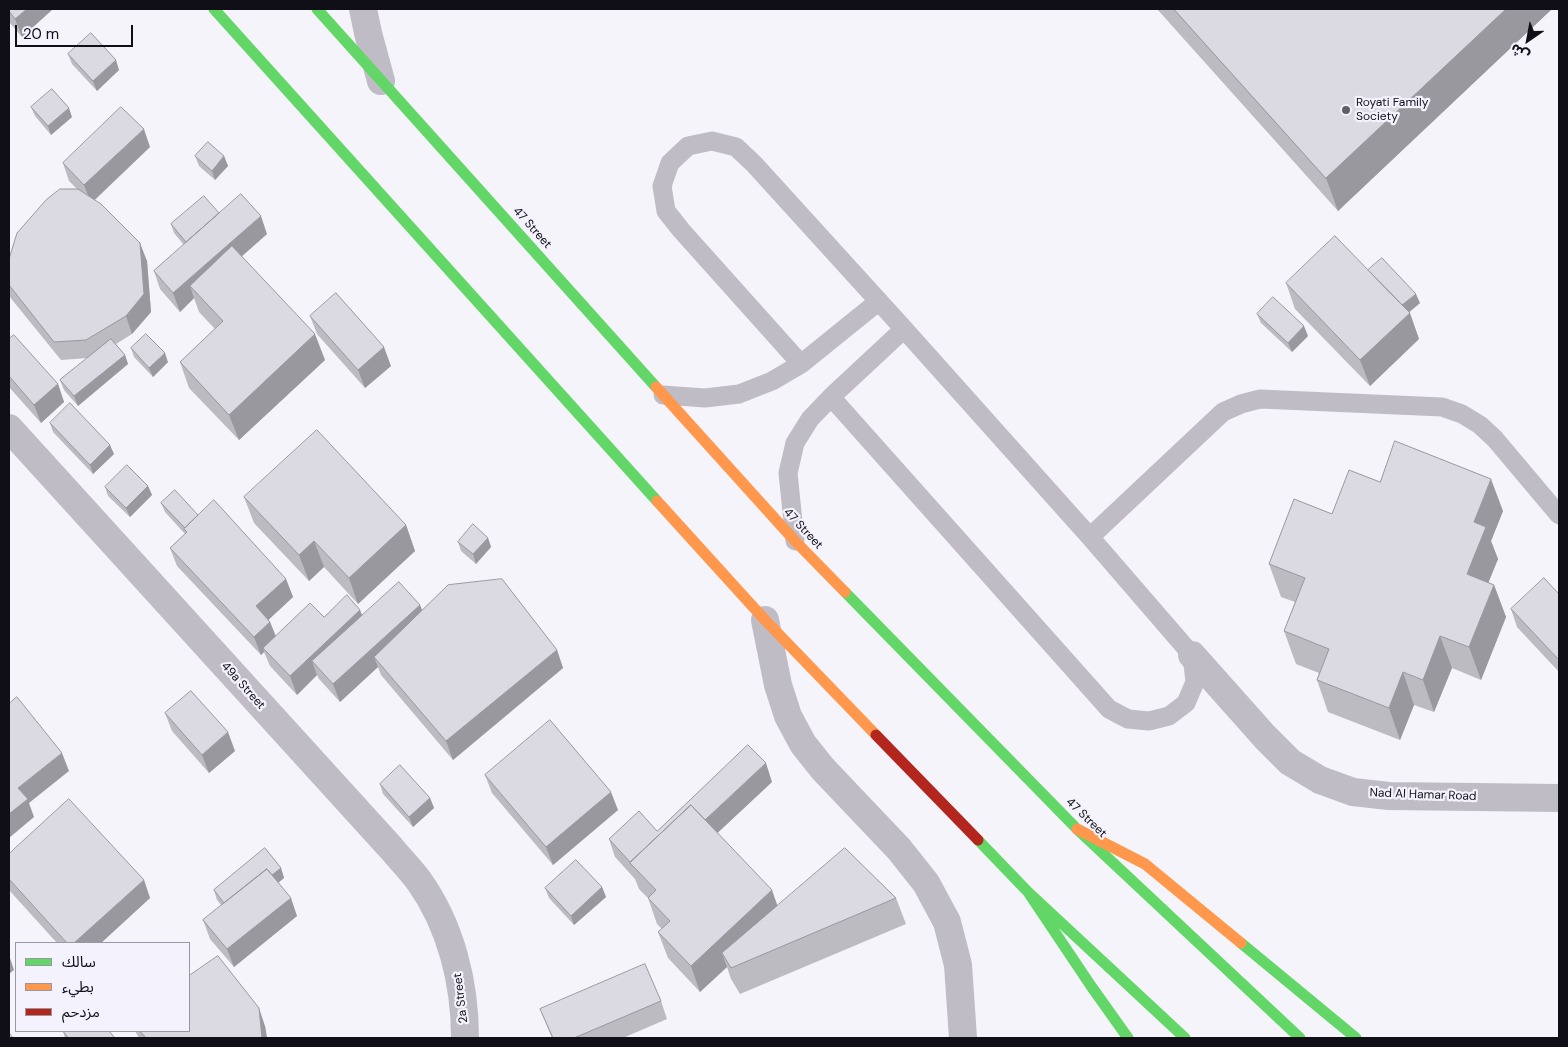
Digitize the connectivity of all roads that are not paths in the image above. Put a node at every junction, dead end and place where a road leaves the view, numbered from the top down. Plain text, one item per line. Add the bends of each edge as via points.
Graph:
1 (214, 9) edge
2 (317, 9) edge
3 (363, 9) edge
4 (381, 81) junction
5 (878, 301) junction
6 (904, 329) junction
7 (801, 364) junction
8 (663, 395) junction
9 (831, 397) junction
10 (9, 428) edge
11 (1559, 515) edge
12 (1090, 537) junction
13 (796, 542) junction
14 (765, 620) junction
15 (1192, 655) junction
16 (1559, 798) edge
17 (1077, 829) junction
18 (1028, 892) junction
19 (456, 959) joint
20 (465, 1038) edge
21 (964, 1038) edge
22 (1128, 1038) edge
23 (1185, 1038) edge
24 (1300, 1038) edge
25 (1356, 1038) edge

1 - 14 street
2 - 4 street, 47 Street
3 - 4 street
4 - 8 street, 47 Street
5 - 6 lane
5 - 7 lane
5 - 7 lane via 736,147 712,140 688,146 670,163 662,186 666,211
6 - 9 lane
6 - 12 lane
7 - 8 lane via 739,394 705,398
8 - 13 street, 47 Street
9 - 13 lane via 810,418 793,451 788,473
9 - 15 lane via 1109,709 1128,719 1149,721 1169,716 1186,702 1195,682
10 - 19 street, 49a Street via 419,881 441,918
11 - 12 lane via 1495,439 1462,414 1442,407 1260,399 1223,412
12 - 15 lane
13 - 17 street, 47 Street
14 - 18 street
14 - 21 street via 778,685 788,716 803,744 921,876 946,922 958,964
15 - 16 street, Nad Al Hamar Road via 1290,762 1320,780 1353,792 1389,796
17 - 24 street, 47 Street
17 - 25 street via 1145,864
18 - 22 street
18 - 23 street
19 - 20 street, 2a Street

